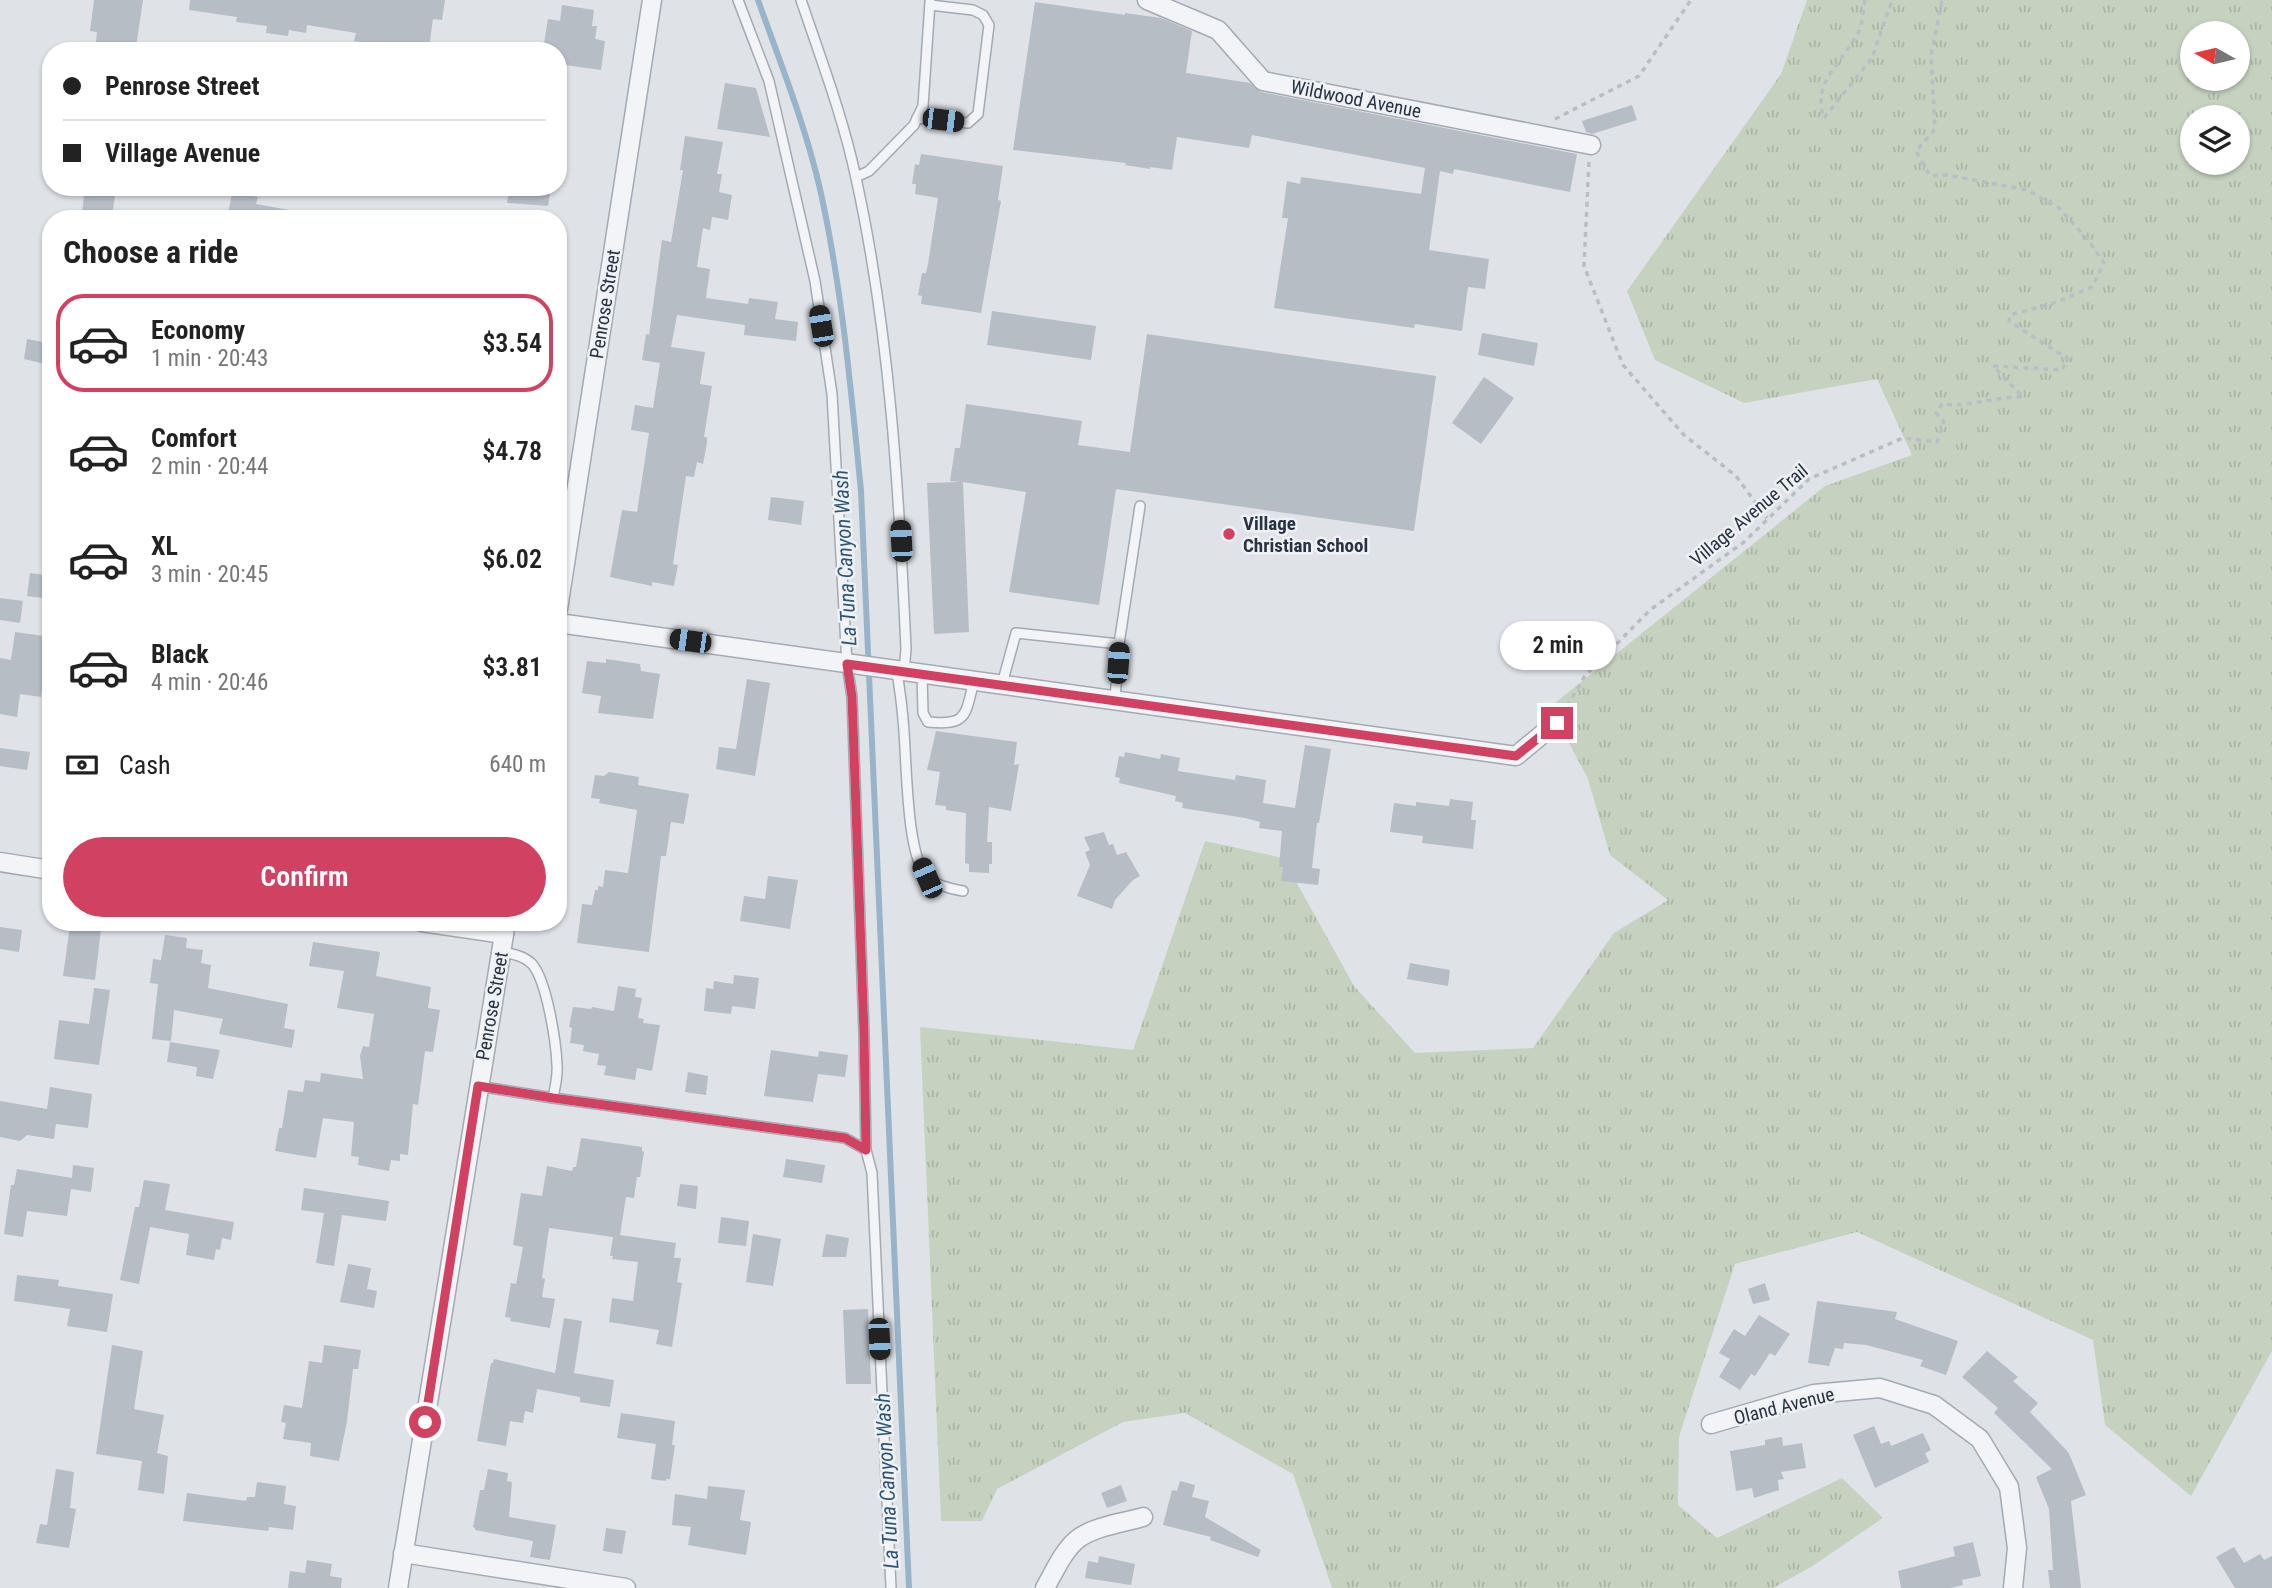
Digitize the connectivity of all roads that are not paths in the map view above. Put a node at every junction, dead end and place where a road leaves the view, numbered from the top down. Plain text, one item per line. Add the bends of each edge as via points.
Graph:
1 (652, 0) edge
2 (738, 0) edge
3 (801, 0) edge
4 (1147, 0) edge
5 (930, 2) edge
6 (917, 118) junction
7 (1591, 145) road end
8 (856, 177) junction
9 (1140, 506) dead end
10 (567, 551) edge
11 (567, 623) edge
12 (1119, 644) junction
13 (852, 665) junction
14 (900, 672) junction
15 (922, 674) junction
16 (974, 681) junction
17 (1002, 684) junction
18 (1115, 700) junction
19 (1557, 723) road end
20 (0, 863) edge
21 (42, 869) edge
22 (963, 891) dead end
23 (475, 931) edge
24 (504, 936) edge
25 (478, 1086) junction
26 (553, 1098) junction
27 (866, 1150) junction
28 (1711, 1424) dead end
29 (1143, 1517) dead end
30 (404, 1553) junction
31 (398, 1588) edge
32 (626, 1588) edge
33 (891, 1588) edge
34 (1045, 1588) edge
35 (2013, 1588) edge

1 - 10 street, Penrose Street
2 - 13 lane via 769,81 815,281 832,394
3 - 8 lane
4 - 7 street, Wildwood Avenue via 1219,30 1263,81
5 - 6 lane via 923,106
5 - 6 lane via 983,15 989,25 986,52 978,114 968,123
6 - 8 lane via 869,172
8 - 14 lane via 882,314 897,474 906,649
9 - 12 lane
11 - 13 street
12 - 17 lane via 1016,633
12 - 18 lane
13 - 14 street
13 - 27 lane
14 - 15 street
14 - 22 lane via 909,820 916,854 927,878
15 - 16 street
15 - 16 lane via 923,713 928,722 958,722 966,713
16 - 17 street
17 - 18 street
18 - 19 street via 1516,756
20 - 21 street
23 - 24 street
24 - 25 street, Penrose Street
24 - 26 lane via 531,962 544,987 557,1066
25 - 26 lane
25 - 30 street, Penrose Street
26 - 27 lane via 845,1138
27 - 33 lane via 872,1173
28 - 35 street, Oland Avenue via 1814,1394 1880,1388 1934,1405 1980,1439 2009,1487 2017,1548
29 - 34 street via 1079,1538
30 - 31 street, Penrose Street
30 - 32 street

